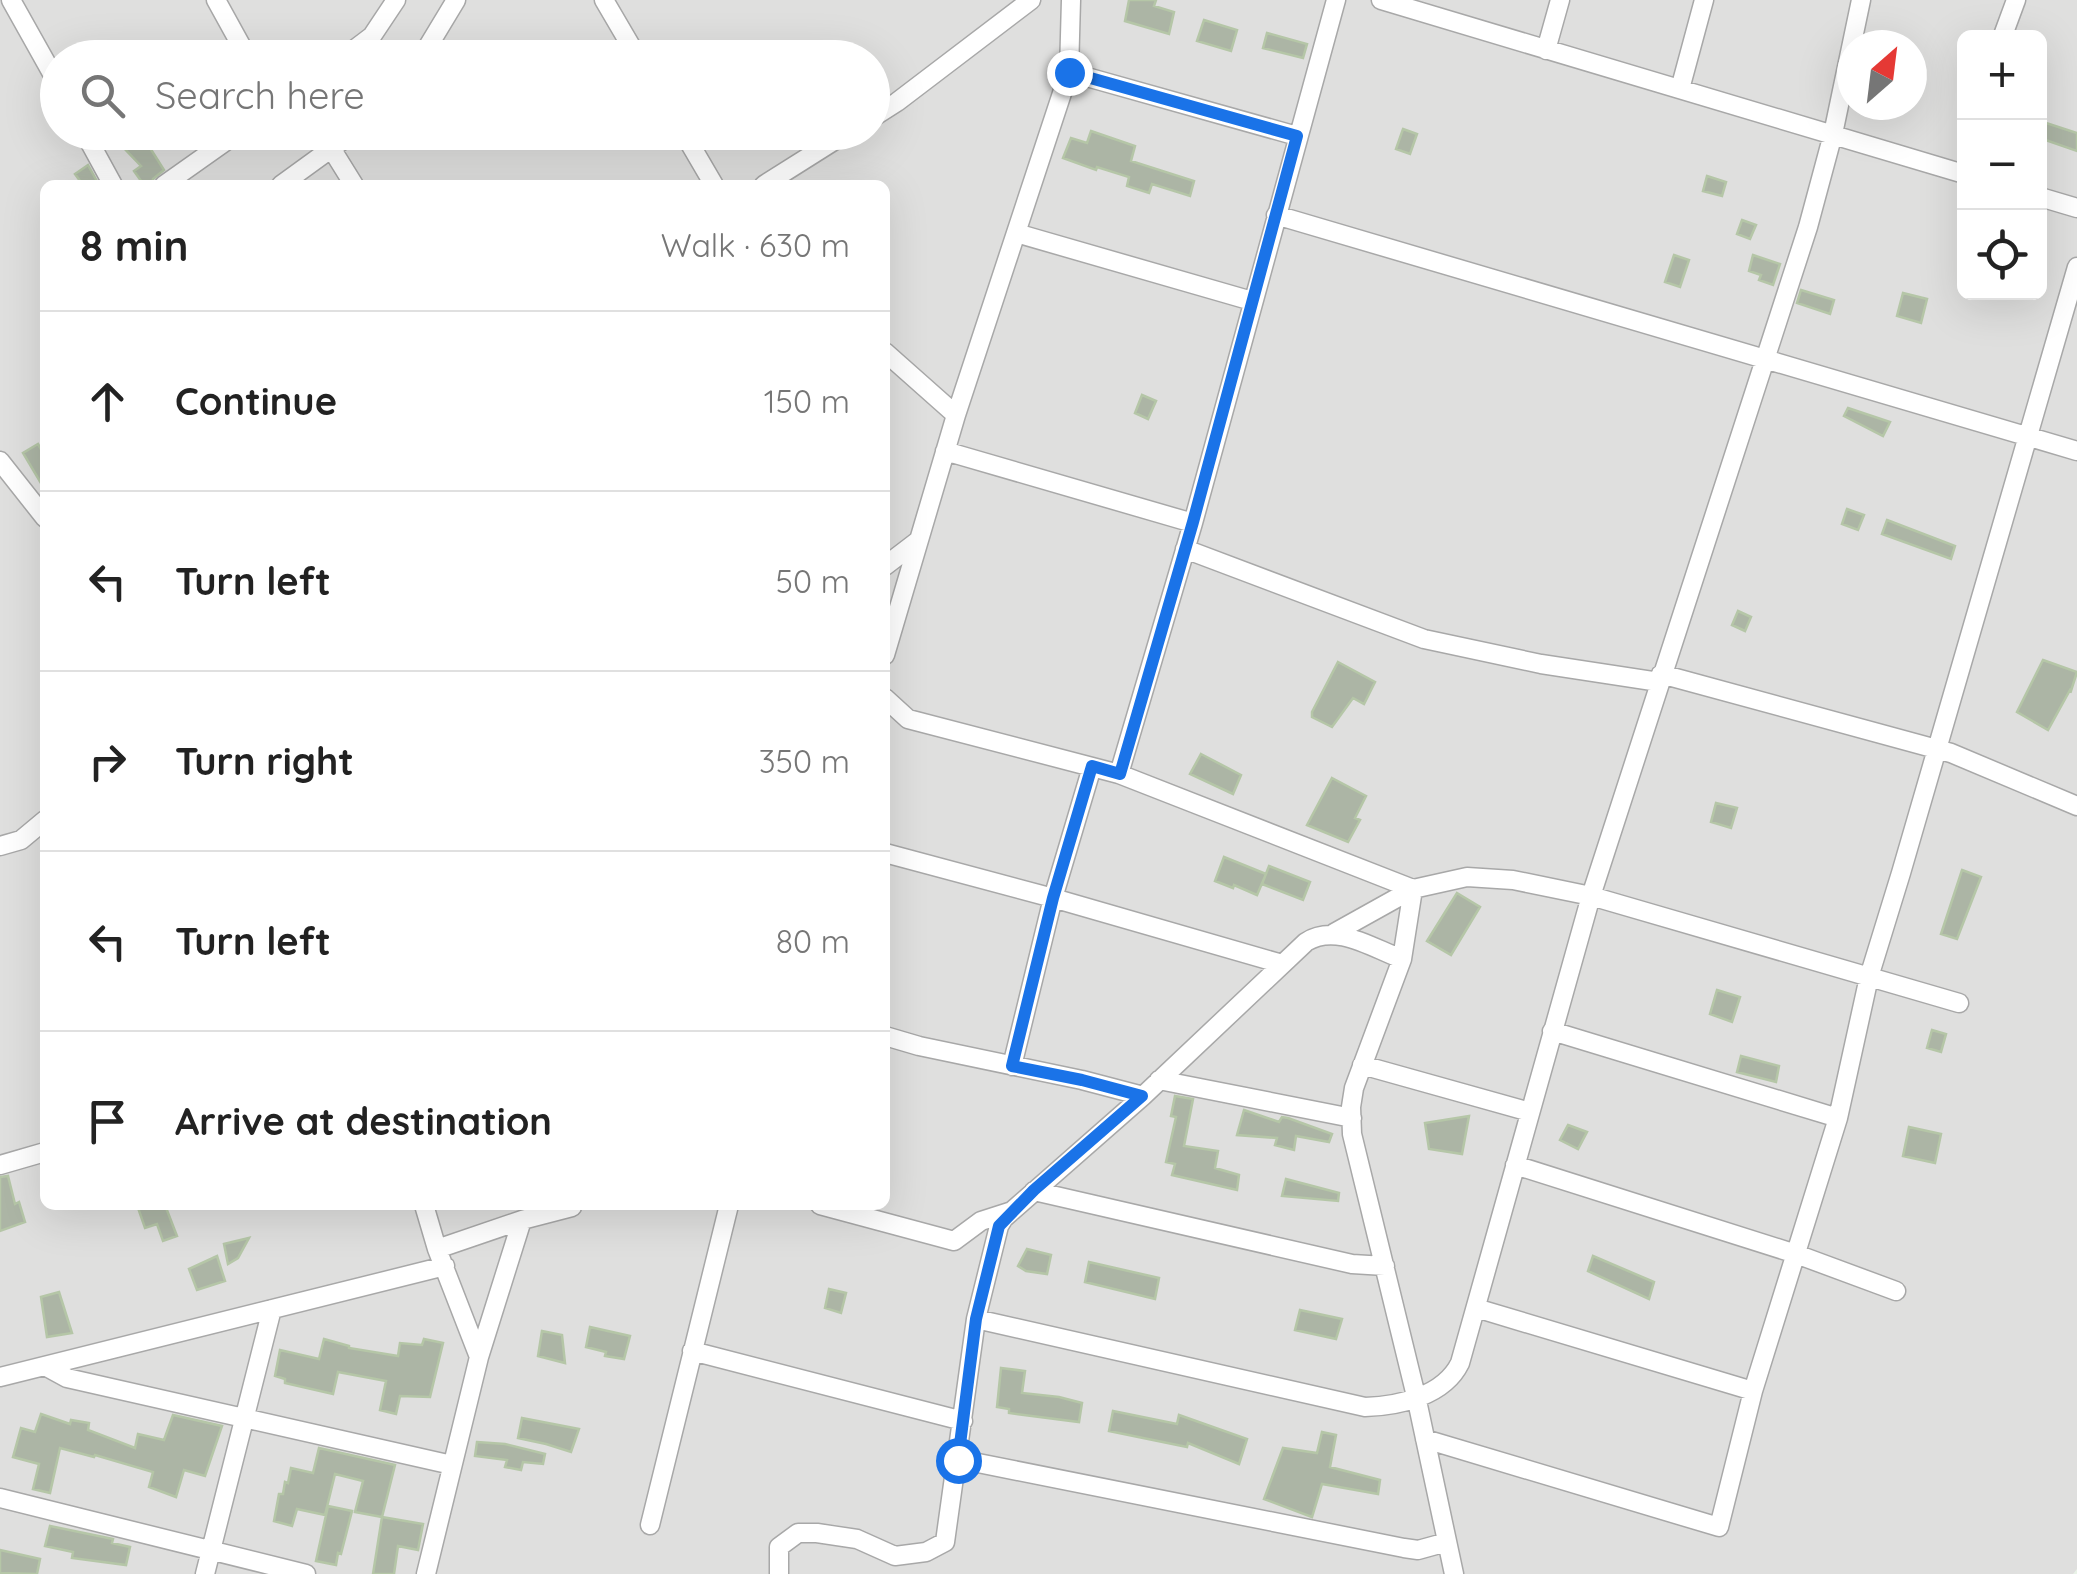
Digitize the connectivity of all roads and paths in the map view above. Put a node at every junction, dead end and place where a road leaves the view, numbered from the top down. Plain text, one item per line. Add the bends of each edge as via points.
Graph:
1 (11, 0) edge
2 (216, 0) edge
3 (396, 0) edge
4 (456, 0) edge
5 (604, 0) edge
6 (1031, 0) edge
7 (1071, 0) edge
8 (1336, 0) edge
9 (1381, 0) edge
10 (1560, 0) edge
11 (1704, 0) edge
12 (1861, 0) edge
13 (2016, 0) edge
14 (2005, 30) edge
15 (238, 40) edge
16 (367, 40) edge
17 (432, 40) edge
18 (627, 40) edge
19 (1546, 50) junction
20 (40, 52) edge
21 (1069, 72) junction
22 (1680, 89) junction
23 (890, 106) edge
24 (1832, 134) junction
25 (1297, 136) junction
26 (94, 150) edge
27 (214, 150) edge
28 (320, 150) edge
29 (337, 150) edge
30 (694, 150) edge
31 (819, 150) edge
32 (1957, 169) edge
33 (111, 180) edge
34 (171, 180) edge
35 (286, 180) edge
36 (352, 180) edge
37 (711, 180) edge
38 (772, 180) edge
39 (2047, 198) edge
40 (2077, 208) edge
41 (1276, 216) junction
42 (1016, 233) junction
43 (2077, 267) edge
44 (1252, 301) junction
45 (890, 356) edge
46 (1765, 359) junction
47 (956, 415) junction
48 (2028, 436) junction
49 (945, 451) junction
50 (2077, 451) edge
51 (0, 461) edge
52 (40, 512) edge
53 (1193, 522) junction
54 (919, 540) junction
55 (1185, 549) junction
56 (890, 562) edge
57 (890, 638) edge
58 (1660, 678) junction
59 (890, 703) edge
60 (1936, 750) junction
61 (1092, 766) junction
62 (1120, 774) junction
63 (2077, 806) edge
64 (40, 824) edge
65 (0, 846) edge
66 (890, 854) edge
67 (1413, 889) junction
68 (1591, 896) junction
69 (1053, 898) junction
70 (1334, 933) junction
71 (1402, 959) junction
72 (1282, 964) junction
73 (1869, 977) junction
74 (1959, 1004) dead end
75 (1552, 1031) junction
76 (890, 1037) edge
77 (1362, 1065) junction
78 (1012, 1066) junction
79 (1160, 1080) junction
80 (1142, 1096) junction
81 (1530, 1112) junction
82 (1352, 1118) junction
83 (1838, 1118) junction
84 (40, 1153) edge
85 (0, 1165) edge
86 (1515, 1165) junction
87 (1034, 1190) junction
88 (426, 1210) edge
89 (560, 1210) edge
90 (728, 1210) edge
91 (839, 1210) edge
92 (1013, 1210) junction
93 (522, 1220) junction
94 (1796, 1254) junction
95 (441, 1258) junction
96 (1385, 1266) junction
97 (1896, 1291) dead end
98 (1476, 1308) junction
99 (272, 1309) junction
100 (976, 1319) junction
101 (692, 1351) junction
102 (480, 1357) junction
103 (45, 1366) junction
104 (0, 1377) edge
105 (1753, 1391) junction
106 (1416, 1396) junction
107 (244, 1418) junction
108 (962, 1421) junction
109 (1425, 1439) junction
110 (958, 1460) junction
111 (452, 1466) junction
112 (0, 1498) edge
113 (650, 1525) dead end
114 (1447, 1542) junction
115 (211, 1550) junction
116 (205, 1574) edge
117 (306, 1574) edge
118 (426, 1574) edge
119 (779, 1574) edge
120 (1454, 1574) edge

1 - 20 street
2 - 15 street
3 - 16 street
4 - 17 street
5 - 18 street
6 - 23 street
7 - 21 street
8 - 25 street
9 - 19 street
10 - 19 street
11 - 22 street
12 - 24 street
13 - 14 street
19 - 22 street
21 - 25 street
21 - 42 street
22 - 24 street
24 - 32 street
24 - 46 street
25 - 41 street
26 - 33 street
27 - 34 street
28 - 35 street
29 - 36 street
30 - 37 street
31 - 38 street
39 - 40 street
41 - 44 street
41 - 46 street
42 - 44 street
42 - 47 street
43 - 48 street
44 - 53 street
45 - 47 street
46 - 48 street
46 - 58 street
47 - 49 street
48 - 50 street
48 - 60 street
49 - 53 street
49 - 54 street
51 - 52 street
53 - 55 street
54 - 56 street
54 - 57 street
55 - 58 street via 1424,639 1541,664
55 - 62 street
58 - 60 street
58 - 68 street
59 - 61 street via 908,719
60 - 63 street
60 - 73 street
61 - 62 street
61 - 69 street
62 - 67 street
64 - 65 street via 22,840
66 - 69 street
67 - 68 street via 1467,877
67 - 70 street
67 - 71 street
68 - 73 street
68 - 75 street
69 - 72 street
69 - 78 street
70 - 71 street
70 - 72 street via 1317,935
71 - 77 street
72 - 79 street
73 - 74 street
73 - 83 street
75 - 81 street
75 - 83 street
76 - 78 street
77 - 81 street
77 - 82 street
78 - 80 street
79 - 80 street
79 - 82 street
80 - 87 street
81 - 86 street
82 - 96 street
83 - 94 street
84 - 85 street
86 - 94 street
86 - 98 street
87 - 92 street
87 - 96 street via 1352,1264
88 - 95 street
89 - 93 street
90 - 101 street
91 - 92 street via 954,1241
92 - 100 street via 999,1226
93 - 95 street
93 - 102 street
94 - 97 street
94 - 105 street
95 - 99 street
95 - 102 street
96 - 106 street
98 - 105 street
98 - 106 street via 1456,1372 1440,1388
99 - 103 street
99 - 107 street
100 - 106 street via 1364,1407
100 - 108 street
101 - 108 street
101 - 113 street
102 - 111 street
103 - 104 street
103 - 107 street via 67,1378
105 - 109 street via 1719,1527
106 - 109 street
107 - 111 street
107 - 115 street
108 - 110 street
109 - 114 street
110 - 114 street via 1404,1548
110 - 119 street via 945,1542 895,1556 857,1539 798,1533 779,1547
111 - 118 street
112 - 115 street
114 - 120 street
115 - 116 street
115 - 117 street

